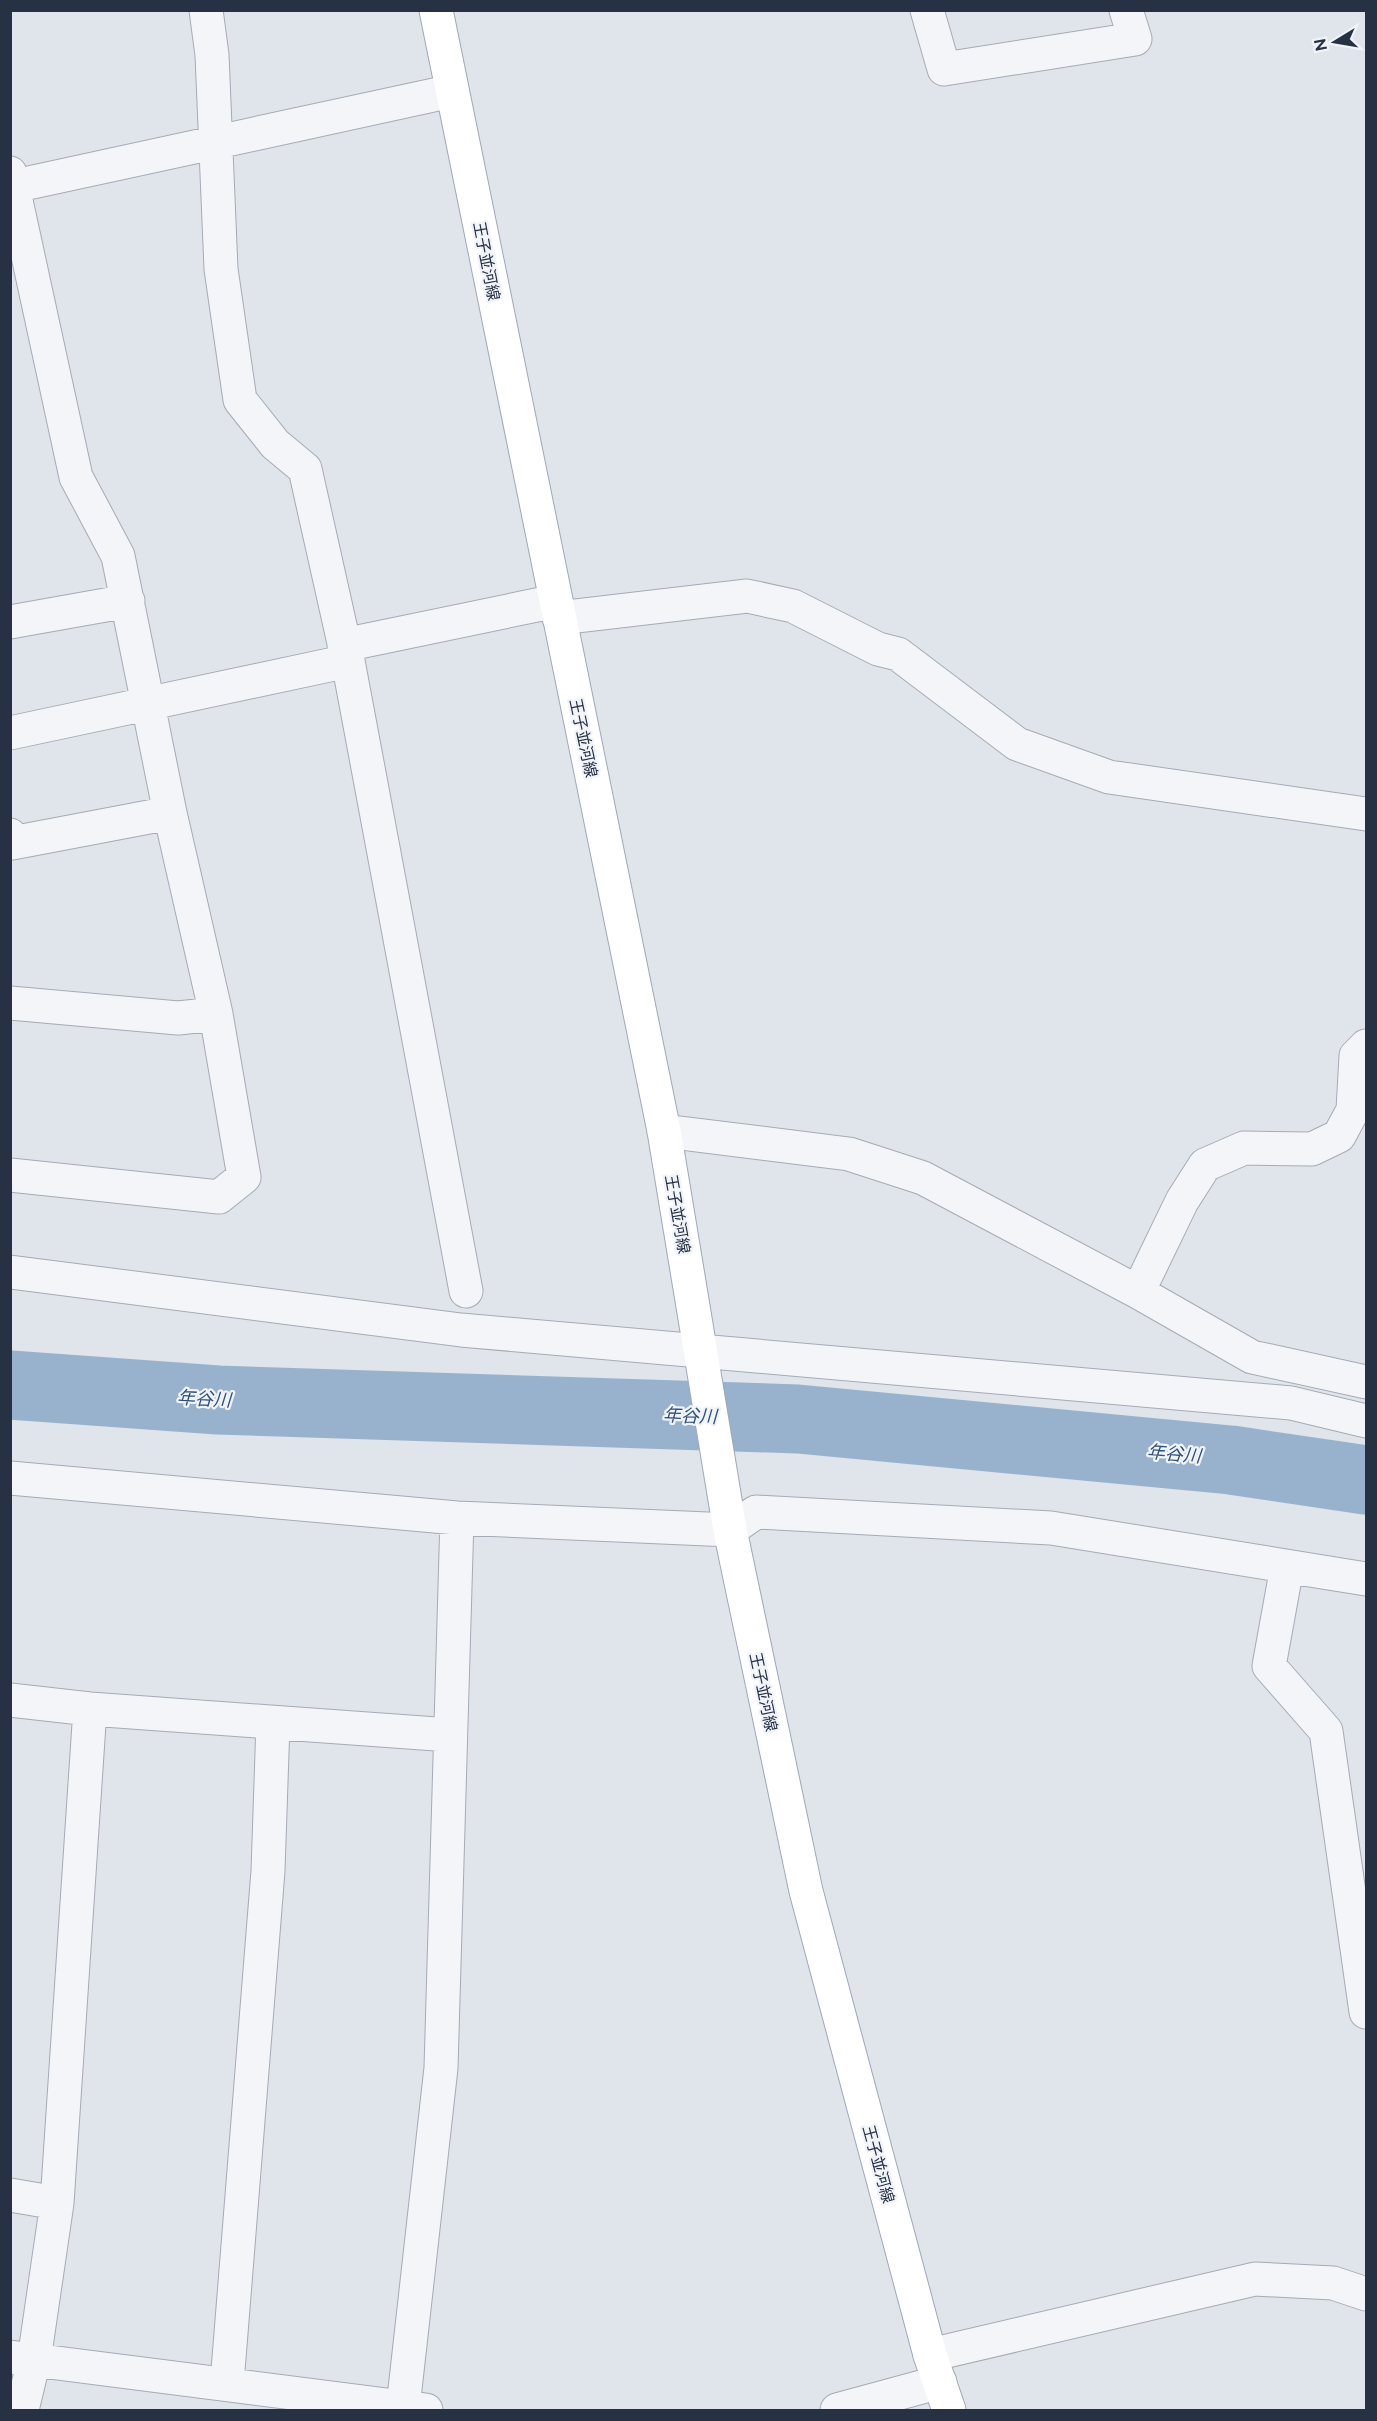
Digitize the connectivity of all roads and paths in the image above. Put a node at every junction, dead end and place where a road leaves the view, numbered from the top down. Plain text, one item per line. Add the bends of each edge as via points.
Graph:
1 (206, 10) edge
2 (436, 10) edge
3 (927, 10) edge
4 (1126, 10) edge
5 (452, 91) junction
6 (216, 143) junction
7 (11, 182) edge
8 (22, 287) edge
9 (128, 601) junction
10 (557, 610) junction
11 (10, 622) edge
12 (346, 653) junction
13 (148, 704) junction
14 (10, 733) edge
15 (170, 813) junction
16 (1366, 814) edge
17 (11, 841) edge
18 (10, 1003) edge
19 (216, 1014) junction
20 (1366, 1046) edge
21 (664, 1131) junction
22 (10, 1175) edge
23 (10, 1272) edge
24 (466, 1291) dead end
25 (1138, 1292) junction
26 (703, 1361) junction
27 (1366, 1382) edge
28 (1366, 1421) edge
29 (10, 1478) edge
30 (457, 1518) junction
31 (730, 1530) junction
32 (1287, 1567) junction
33 (1366, 1579) edge
34 (10, 1700) edge
35 (90, 1709) junction
36 (273, 1723) junction
37 (450, 1735) junction
38 (1366, 2012) edge
39 (10, 2194) edge
40 (57, 2203) junction
41 (1366, 2294) edge
42 (22, 2359) edge
43 (940, 2383) edge
44 (227, 2384) junction
45 (415, 2409) edge
46 (22, 2410) edge
47 (837, 2410) edge

1 - 6 street
2 - 5 main road, 王子並河線
3 - 4 street via 944,69 1135,39
5 - 6 street
5 - 10 main road, 王子並河線
6 - 7 street
6 - 12 street via 221,269 240,400 275,444 305,469
7 - 8 street
8 - 9 street via 76,477 118,556
9 - 11 street
9 - 13 street
10 - 12 street
10 - 16 street via 747,596 793,606 878,649 898,654 1017,744 1109,777
10 - 21 main road, 王子並河線
12 - 13 street
12 - 24 street
13 - 14 street
13 - 15 street
15 - 17 street
15 - 19 street
18 - 19 street via 178,1018
19 - 22 street via 244,1177 219,1197
20 - 25 street via 1356,1056 1353,1110 1339,1136 1312,1149 1244,1148 1205,1165 1182,1202
21 - 25 street via 849,1154 923,1179
21 - 26 main road, 王子並河線
23 - 26 street
25 - 27 street via 1252,1357
26 - 28 street via 1291,1403
26 - 31 main road, 王子並河線
29 - 30 street
30 - 31 street
30 - 37 street
31 - 32 street via 756,1512 1051,1528
31 - 43 main road, 王子並河線 via 806,1891
32 - 33 street
32 - 38 street via 1269,1666 1326,1731
34 - 35 street
35 - 36 street
35 - 40 street
36 - 37 street
36 - 44 street via 268,1871
37 - 45 street via 441,2068
39 - 40 street
40 - 42 street
41 - 43 street via 1333,2283 1255,2279
42 - 44 street
42 - 46 street
43 - 47 street
44 - 45 street

